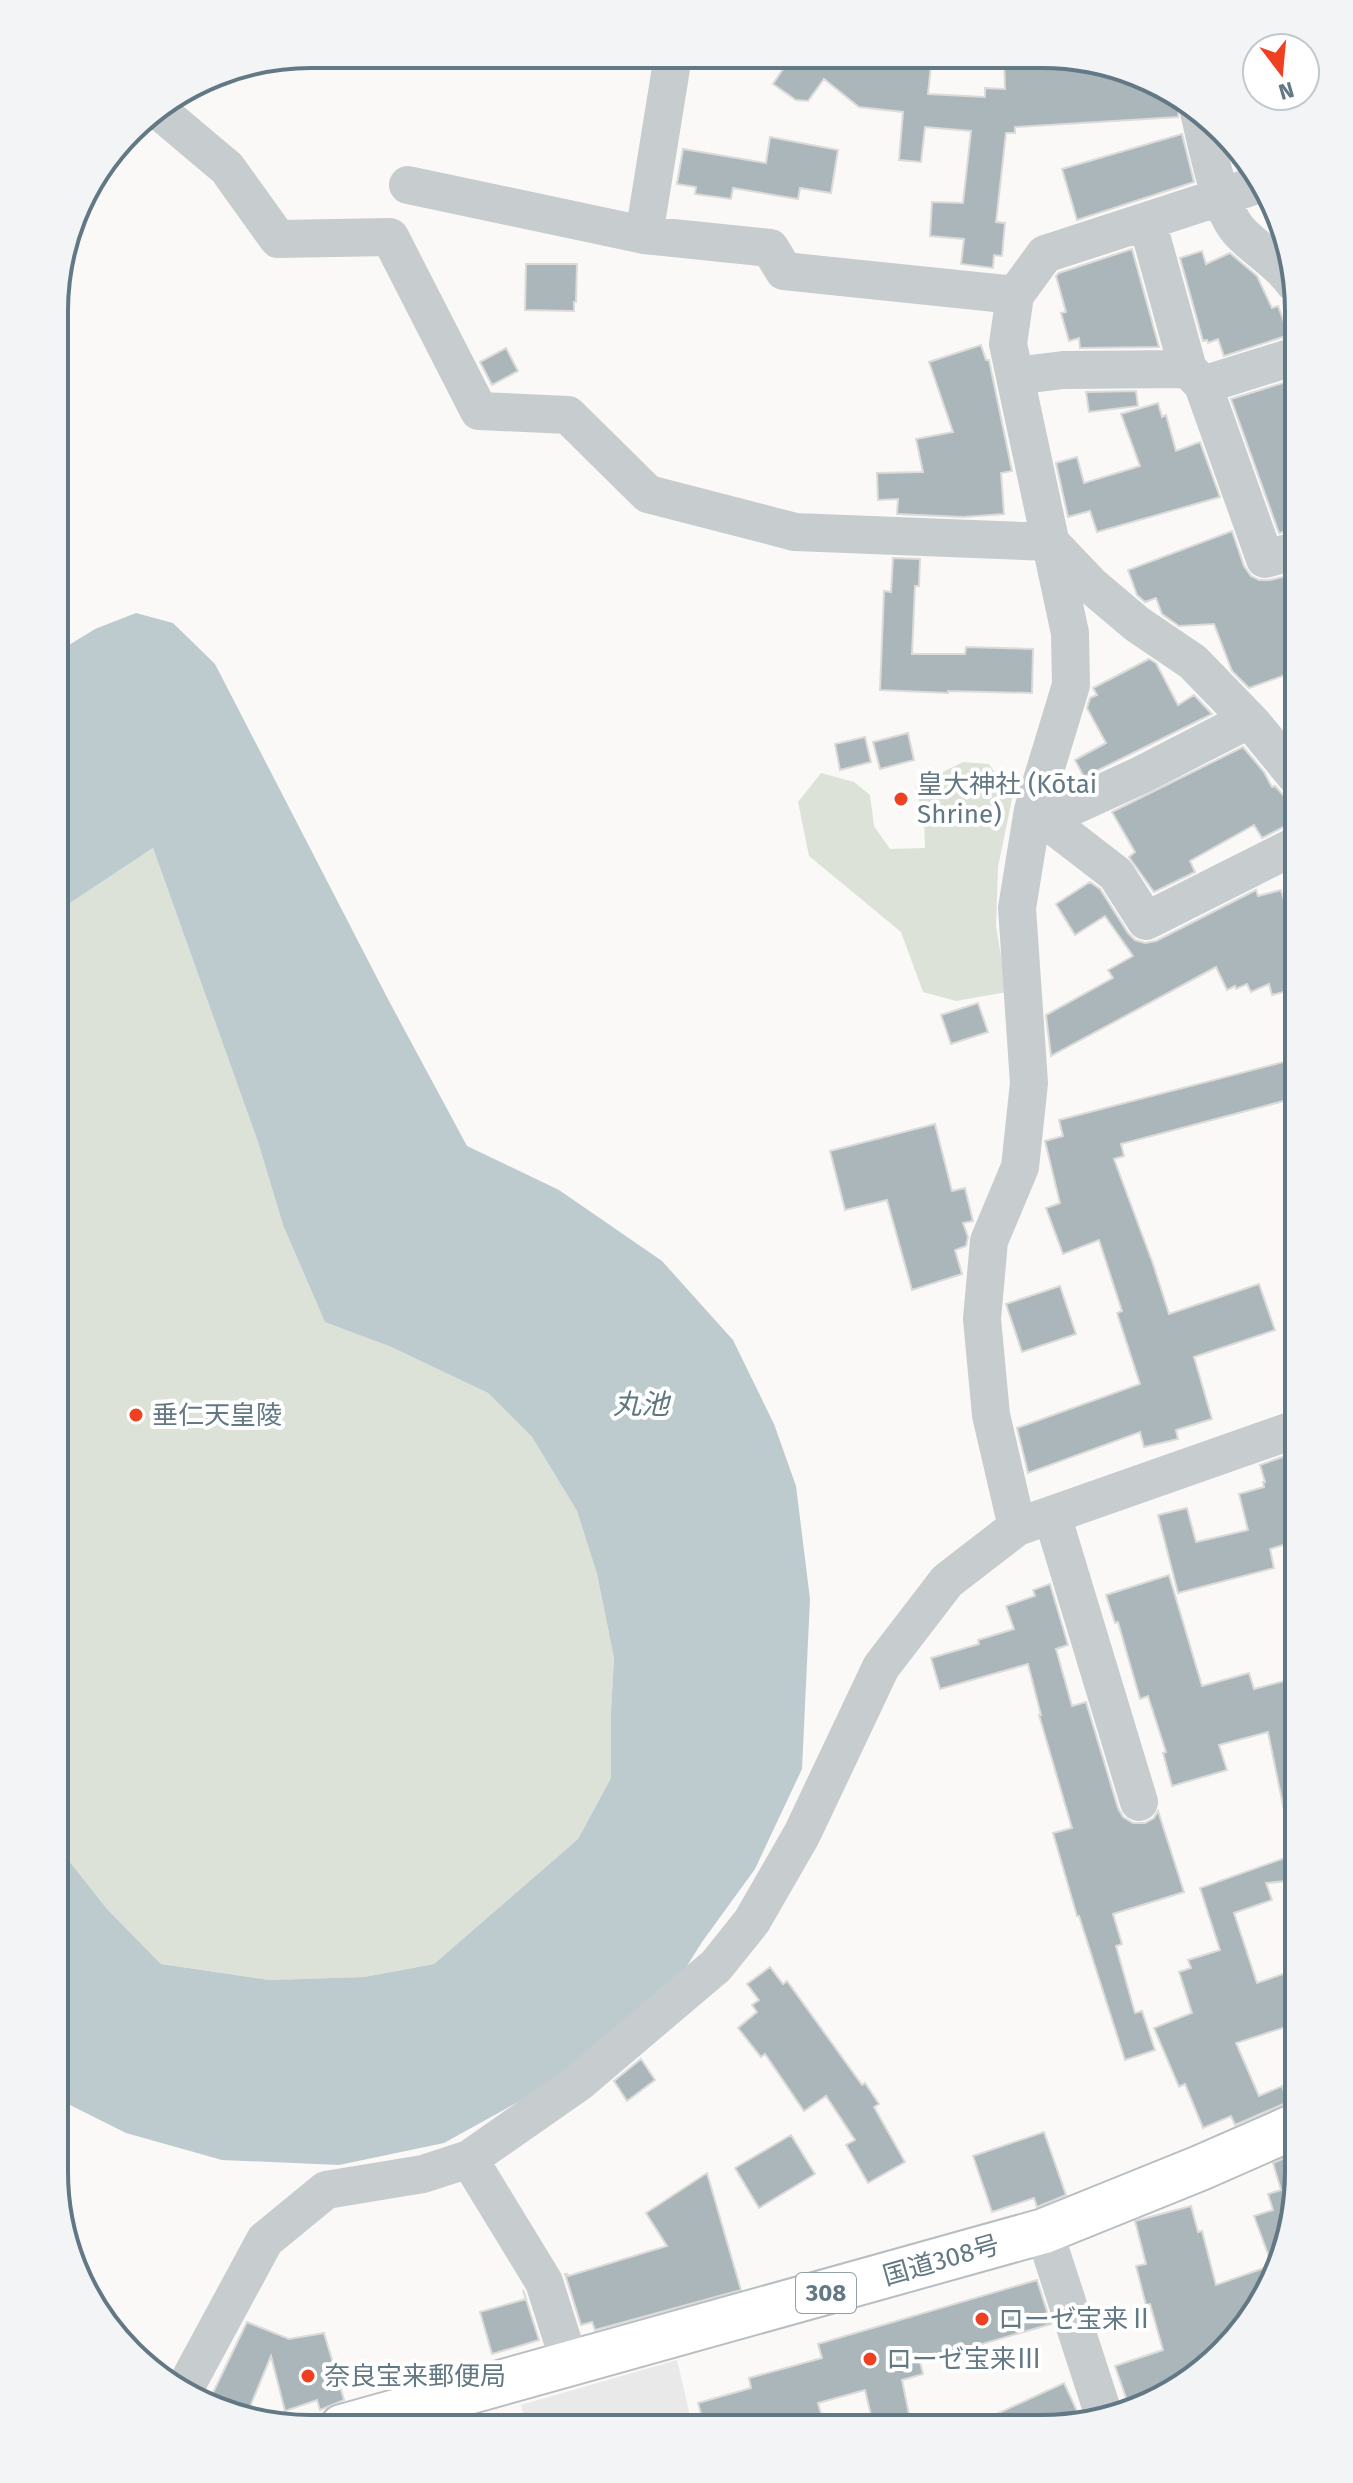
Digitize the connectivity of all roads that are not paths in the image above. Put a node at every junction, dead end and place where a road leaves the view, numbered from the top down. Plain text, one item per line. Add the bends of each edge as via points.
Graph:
1 (671, 68) edge
2 (166, 116) edge
3 (1212, 138) edge
4 (408, 185) dead end
5 (1239, 191) edge
6 (1147, 221) junction
7 (644, 235) junction
8 (1281, 267) edge
9 (1015, 295) junction
10 (1285, 358) edge
11 (1015, 376) junction
12 (1196, 377) junction
13 (1050, 542) junction
14 (1285, 554) edge
15 (1248, 720) junction
16 (1285, 763) edge
17 (1039, 814) junction
18 (1285, 851) edge
19 (1284, 1433) edge
20 (1035, 1521) junction
21 (1139, 1802) dead end
22 (1284, 2131) edge
23 (469, 2159) junction
24 (1044, 2231) junction
25 (570, 2364) junction
26 (189, 2381) edge
27 (1101, 2407) edge
28 (436, 2414) edge

1 - 7 street
2 - 13 street via 227,168 278,239 390,237 479,411 568,415 648,494 795,532
3 - 5 street
4 - 7 street
5 - 6 street
5 - 8 street via 1238,230
6 - 9 street via 1045,254
6 - 12 street
7 - 9 street via 770,248 784,271
9 - 11 street via 1008,344
10 - 12 street
11 - 12 street via 1063,370
11 - 13 street
12 - 14 street via 1265,559
13 - 15 street via 1137,624 1193,662
13 - 17 street via 1070,633 1071,685
15 - 16 street
15 - 17 street via 1141,775
17 - 18 street via 1116,874 1146,921
17 - 20 street via 1017,908 1029,1083 1020,1167 989,1241 982,1319 991,1415
19 - 20 street
20 - 21 street
20 - 23 street via 947,1581 881,1667 802,1834 752,1921 716,1966 578,2083
22 - 24 highway, 国道308号 / 308
23 - 25 street via 544,2282
23 - 26 street via 423,2174 326,2190 265,2240
24 - 25 highway, 国道308号 / 308
24 - 27 street
25 - 28 highway, 国道308号 / 308

